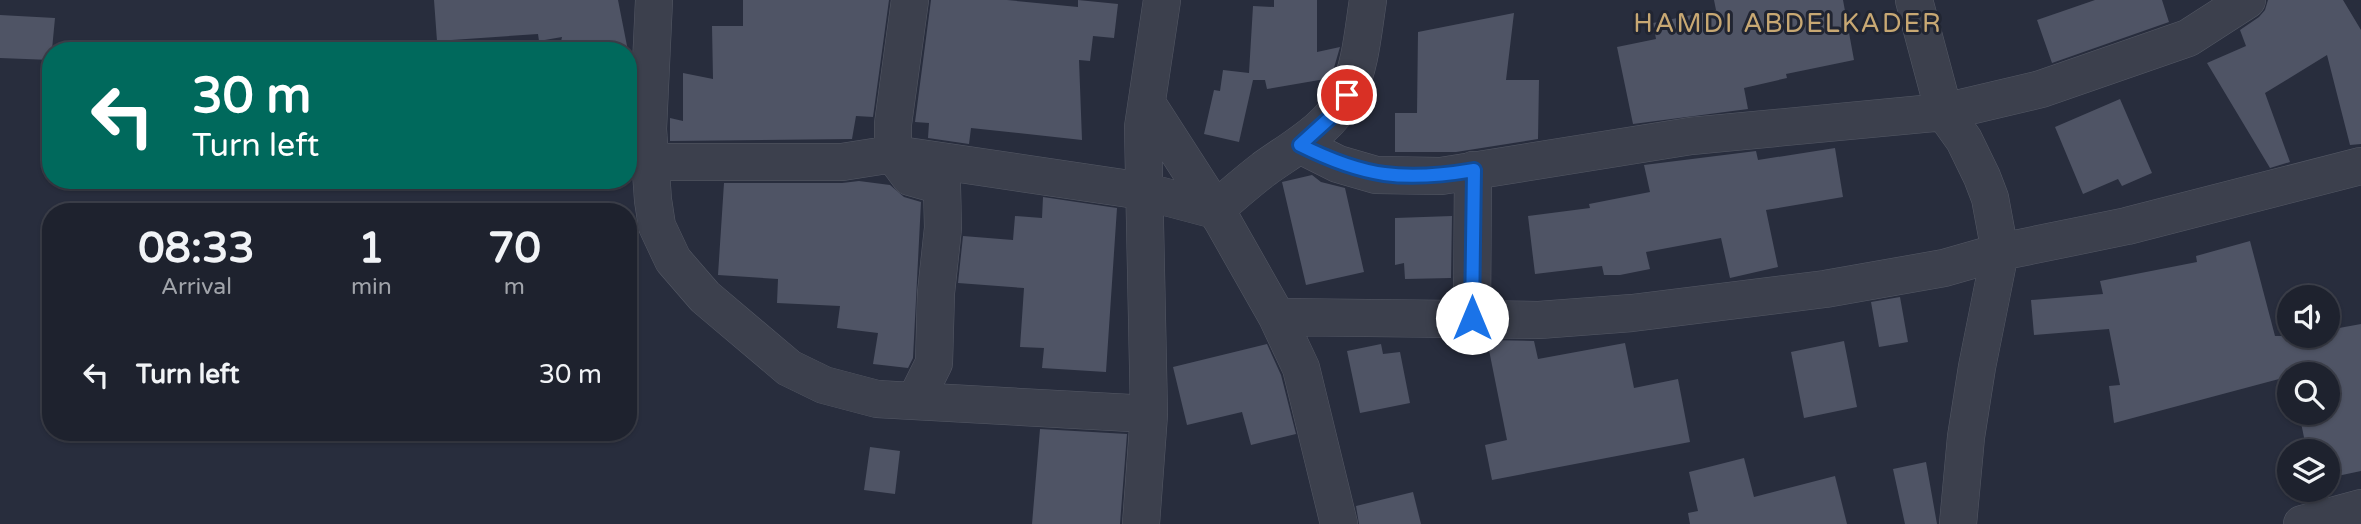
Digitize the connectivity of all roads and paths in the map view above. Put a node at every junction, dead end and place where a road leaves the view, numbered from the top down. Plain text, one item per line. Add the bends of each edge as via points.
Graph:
1 (654, 0) edge
2 (910, 0) edge
3 (1162, 0) edge
4 (1368, 0) edge
5 (1914, 0) edge
6 (2247, 0) edge
7 (1148, 104) junction
8 (1944, 112) junction
9 (1300, 145) junction
10 (649, 162) junction
11 (911, 164) junction
12 (2361, 166) edge
13 (1474, 170) junction
14 (1143, 191) junction
15 (1215, 210) junction
16 (2000, 252) junction
17 (1277, 317) junction
18 (1472, 318) junction
19 (915, 401) junction
20 (1149, 414) junction
21 (2361, 508) edge
22 (1141, 524) edge
23 (1339, 524) edge
24 (1958, 524) edge
25 (2302, 524) edge

1 - 10 street
2 - 11 street via 894,124
3 - 7 street
4 - 9 street via 1357,67 1347,95
5 - 8 street
6 - 8 street via 2188,38 2041,89
7 - 14 street via 1143,127
7 - 15 street
8 - 13 street via 1690,136
8 - 16 street via 1982,177
9 - 13 street via 1338,164 1376,175 1441,176
9 - 15 street
10 - 11 street
10 - 19 street via 657,226 673,260 705,297 789,368 824,385 877,399
11 - 14 street
11 - 19 street via 942,186 943,228 934,363
12 - 16 street via 2127,226
13 - 18 street
14 - 15 street
14 - 20 street
15 - 17 street
16 - 18 street via 1944,268 1633,313 1539,320
16 - 24 street via 1966,437
17 - 18 street
17 - 23 street via 1301,368
19 - 20 street
20 - 22 street
21 - 25 street

